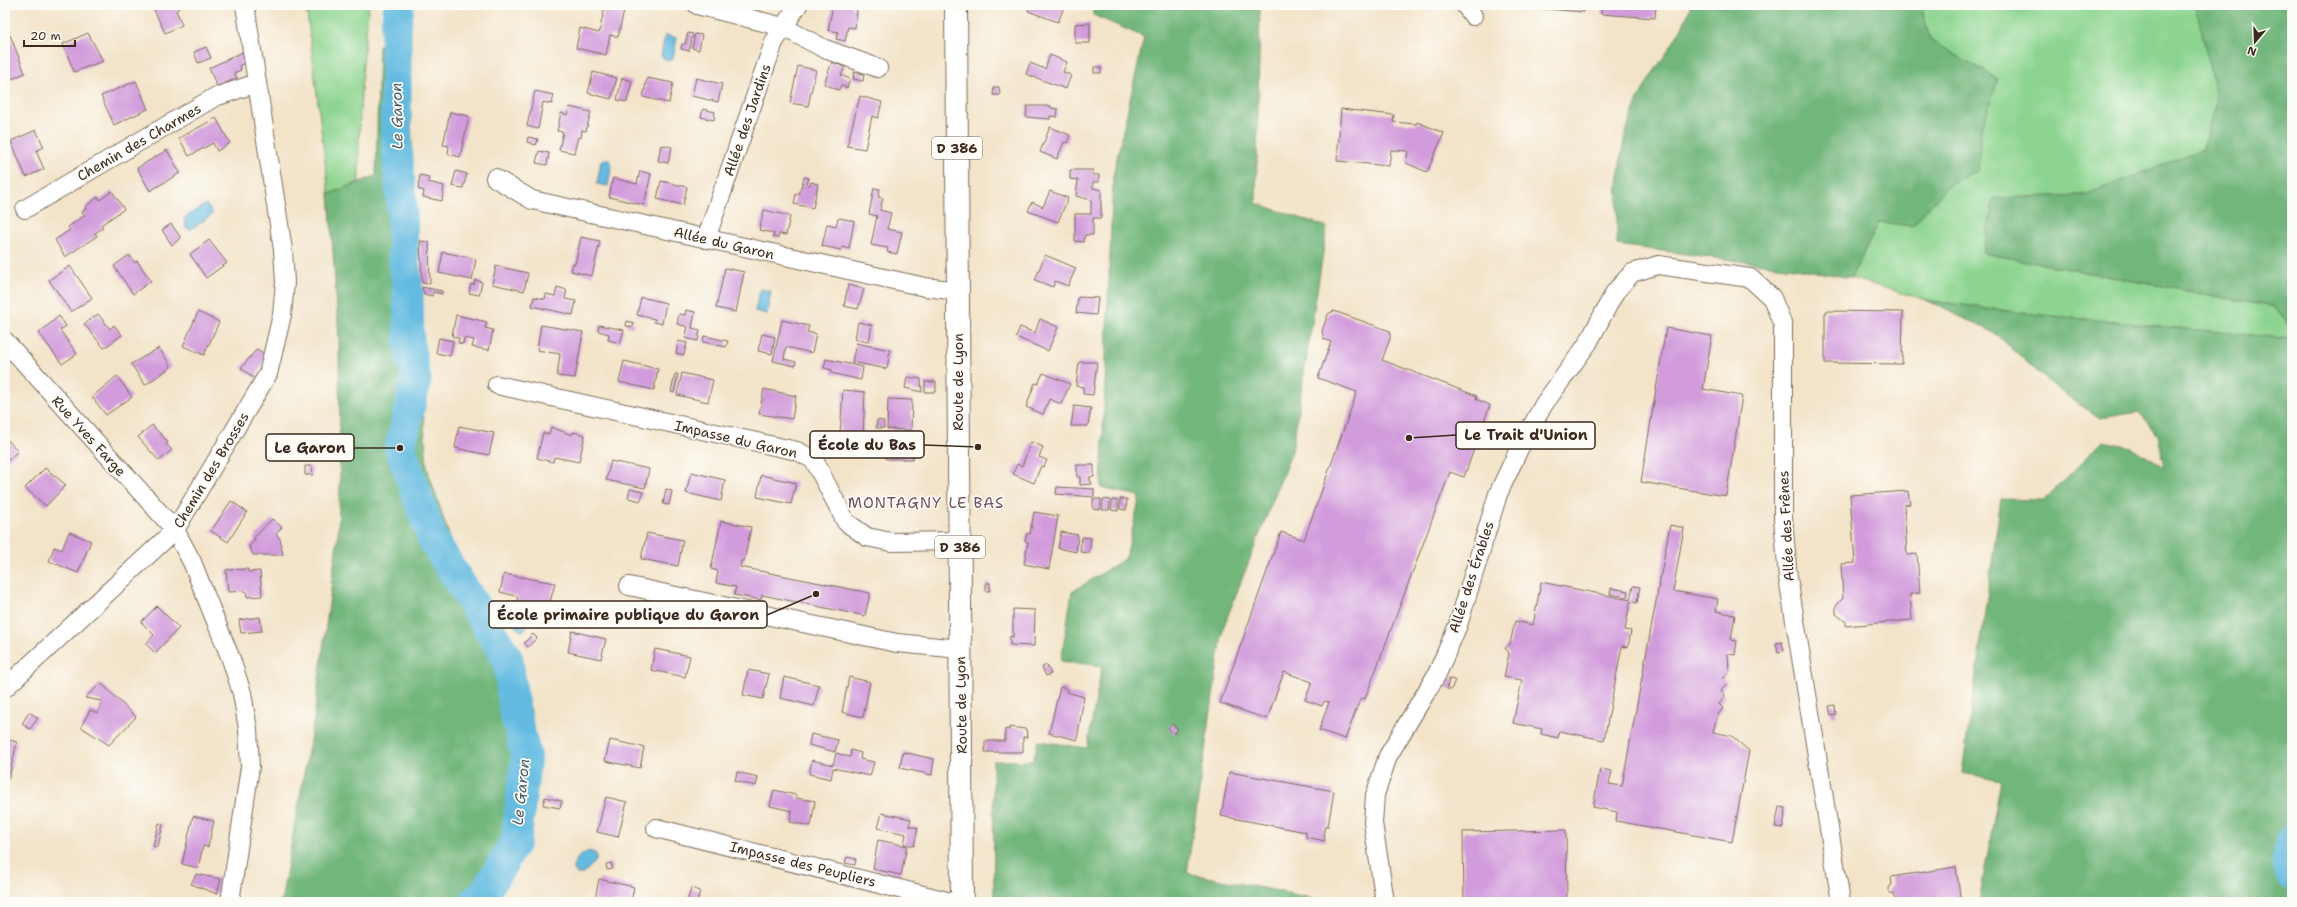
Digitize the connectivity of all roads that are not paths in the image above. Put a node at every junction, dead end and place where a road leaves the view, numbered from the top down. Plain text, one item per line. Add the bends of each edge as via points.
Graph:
1 (245, 5) edge
2 (697, 5) edge
3 (798, 5) edge
4 (956, 5) edge
5 (783, 27) junction
6 (878, 68) dead end
7 (257, 83) junction
8 (495, 178) dead end
9 (25, 209) dead end
10 (706, 239) junction
11 (1632, 273) joint
12 (958, 291) junction
13 (5, 341) edge
14 (497, 385) dead end
15 (175, 530) junction
16 (960, 541) junction
17 (629, 586) dead end
18 (960, 649) junction
19 (5, 688) edge
20 (656, 828) dead end
21 (230, 902) edge
22 (951, 902) edge
23 (962, 902) edge
24 (1385, 902) edge
25 (1841, 902) edge

1 - 7 street
2 - 5 street
3 - 5 street, Allée des Jardins
4 - 12 main road, Route de Lyon / D 386
5 - 6 street via 825,49
5 - 10 street, Allée des Jardins via 774,42
7 - 9 street, Chemin des Charmes via 215,97
7 - 15 street, Chemin des Brosses via 283,250 285,282 282,315 268,374
8 - 10 street, Allée du Garon via 532,200
10 - 12 street, Allée du Garon via 925,287
11 - 24 street, Allée des Érables via 1615,292 1588,343 1544,404 1519,449 1498,494 1458,624 1437,674 1388,756 1375,795 1373,823
11 - 25 street, Allée des Frênes via 1658,265 1750,278 1772,298 1783,325 1783,518 1788,578
12 - 16 main road, Route de Lyon / D 386
13 - 15 street, Rue Yves Farge
14 - 16 street, Impasse du Garon via 797,451 814,460 846,522 867,537 891,542
15 - 19 street, Chemin des Brosses
15 - 21 street, Rue Yves Farge via 192,562 231,659 242,694 248,729 250,767
16 - 18 main road, Route de Lyon / D 386
17 - 18 street via 897,643
18 - 23 main road, Route de Lyon / D 386
20 - 22 street, Impasse des Peupliers

